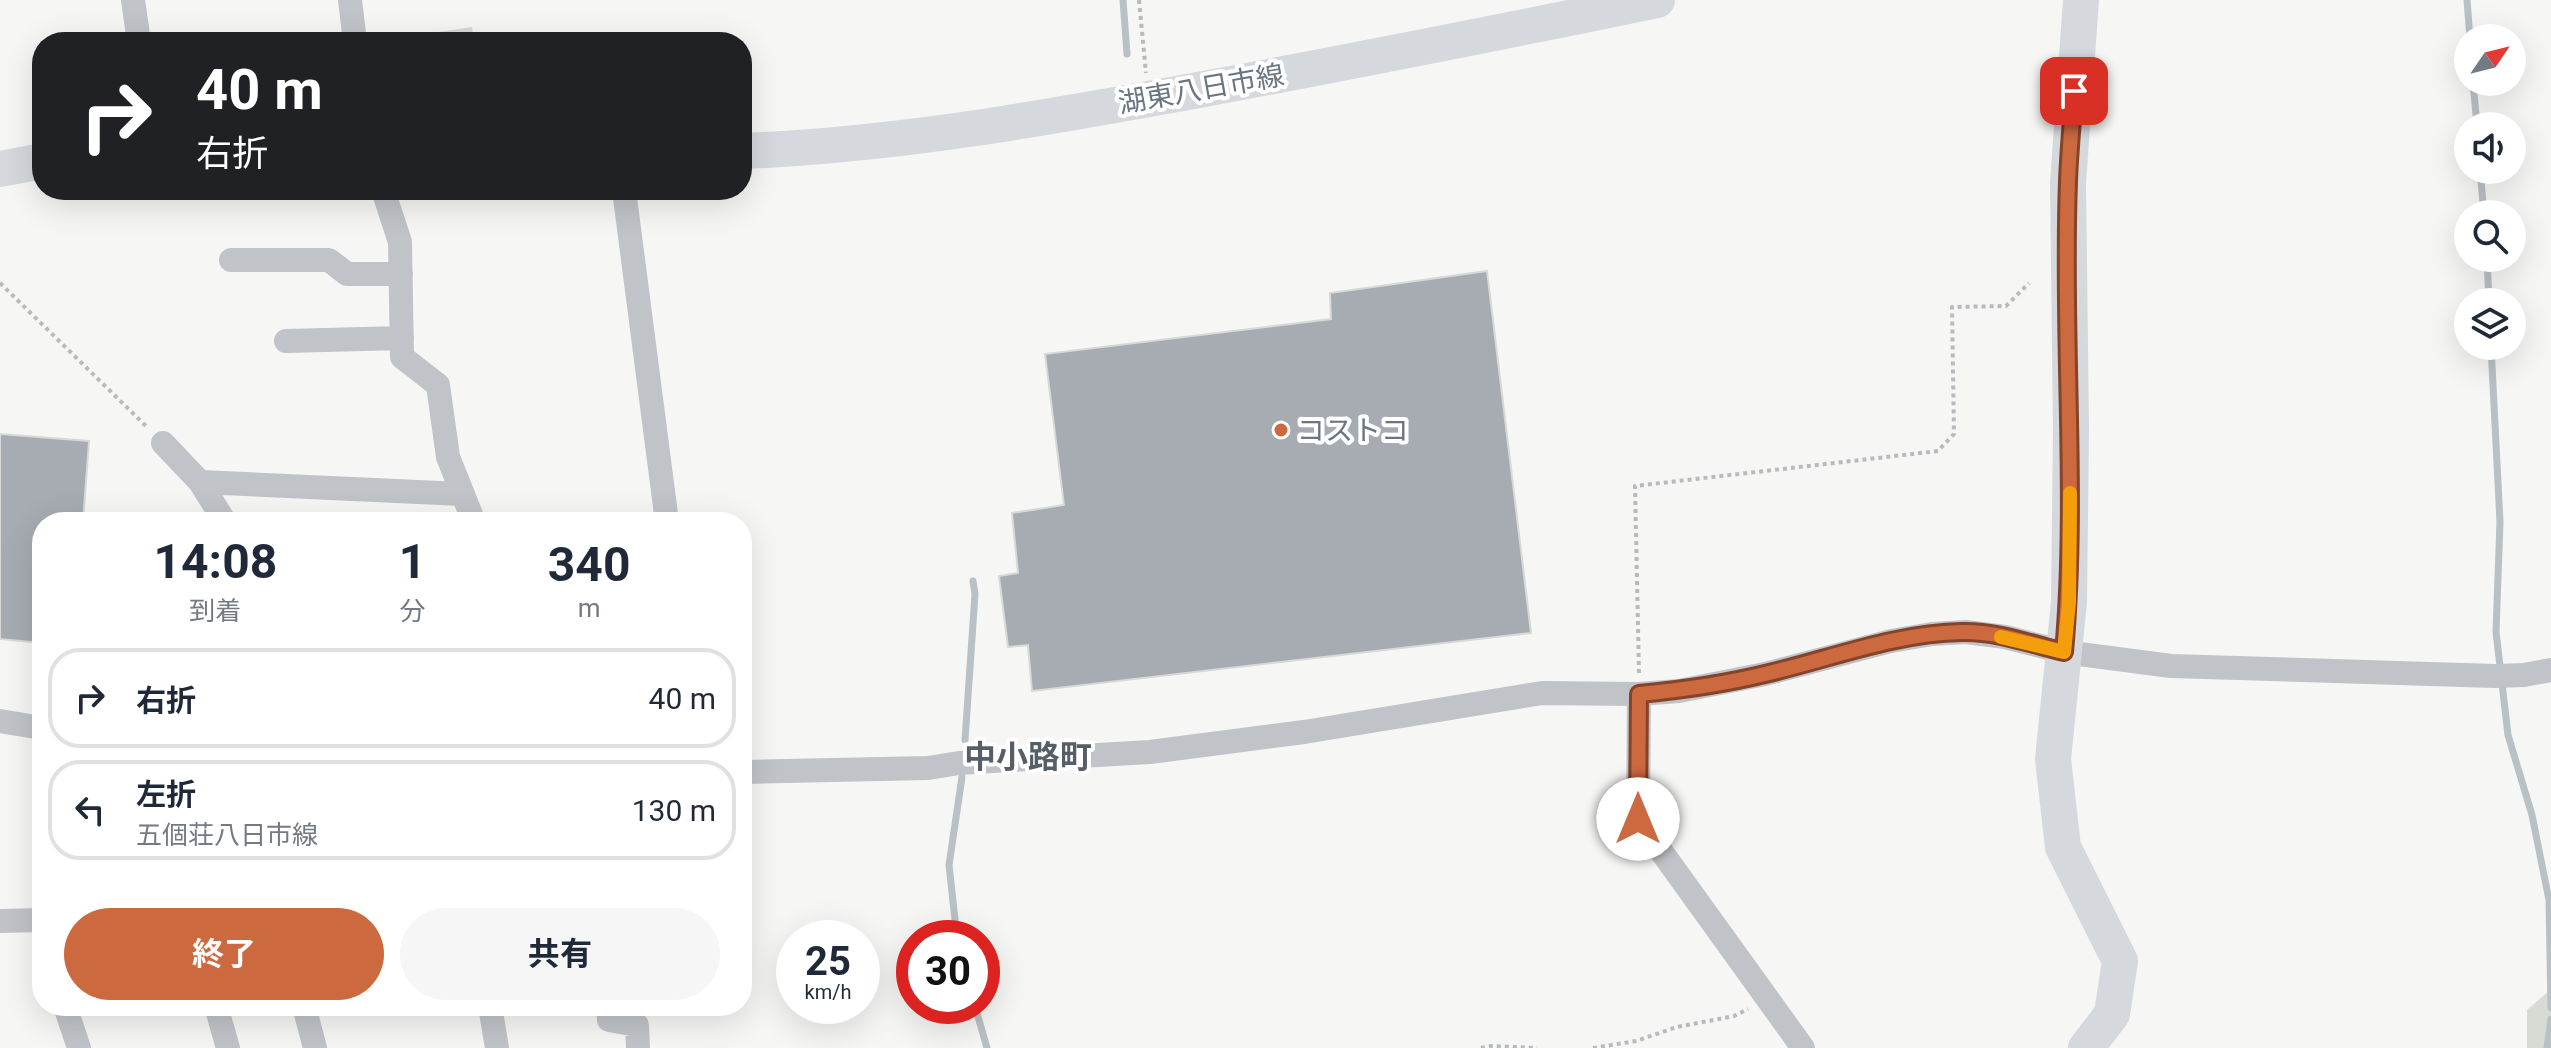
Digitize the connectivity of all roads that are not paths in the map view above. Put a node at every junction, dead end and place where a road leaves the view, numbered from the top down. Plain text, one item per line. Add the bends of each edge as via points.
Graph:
1 (133, 0) edge
2 (350, 0) edge
3 (1657, 0) edge
4 (2081, 0) edge
5 (138, 32) edge
6 (354, 32) edge
7 (752, 151) edge
8 (32, 163) edge
9 (0, 169) edge
10 (386, 200) edge
11 (625, 200) edge
12 (231, 260) dead end
13 (401, 274) junction
14 (402, 338) junction
15 (286, 341) dead end
16 (163, 443) road end
17 (200, 482) junction
18 (462, 494) junction
19 (219, 512) edge
20 (470, 512) edge
21 (666, 512) edge
22 (2064, 652) junction
23 (2550, 674) edge
24 (1639, 684) junction
25 (0, 721) edge
26 (32, 726) edge
27 (752, 772) edge
28 (0, 921) edge
29 (32, 925) edge
30 (68, 1016) edge
31 (219, 1016) edge
32 (307, 1016) edge
33 (492, 1016) edge
34 (609, 1016) edge
35 (79, 1048) edge
36 (228, 1048) edge
37 (315, 1048) edge
38 (497, 1048) edge
39 (638, 1048) edge
40 (1803, 1048) edge
41 (2086, 1048) edge

1 - 5 street
2 - 6 street
3 - 7 main road, 湖東八日市線 via 949,134
4 - 22 main road via 2068,183 2070,527
8 - 9 main road
10 - 13 street via 400,242
11 - 21 street
12 - 13 street via 329,260 347,274
13 - 14 street
14 - 15 street
14 - 18 street via 402,357 438,385 448,457
16 - 17 street
17 - 18 street
17 - 19 street
18 - 20 street
22 - 23 street via 2171,666
22 - 24 street via 2005,637 1932,634 1719,684
22 - 41 main road via 2053,759 2063,847 2120,961 2112,1014
24 - 27 street via 1542,693 1150,752 928,768
24 - 40 street via 1638,819
25 - 26 street
28 - 29 street
30 - 35 street
31 - 36 street
32 - 37 street
33 - 38 street
34 - 39 street via 637,1025

